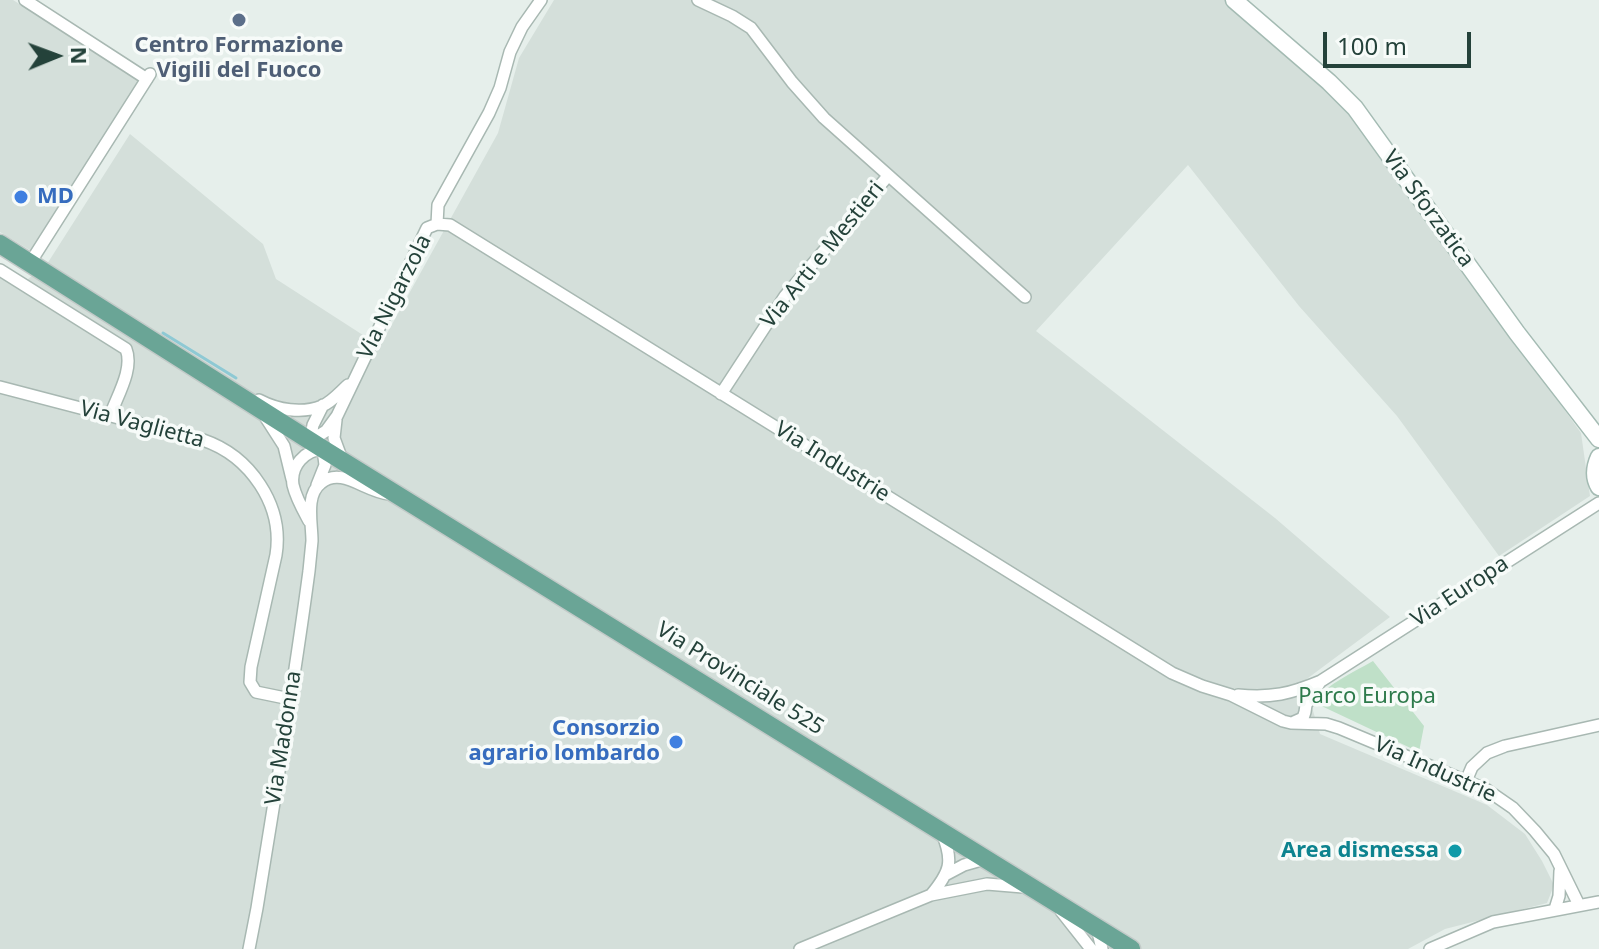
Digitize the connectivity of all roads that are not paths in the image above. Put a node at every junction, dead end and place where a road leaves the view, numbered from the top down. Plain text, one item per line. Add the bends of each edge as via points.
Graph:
1 (25, 0) edge
2 (541, 0) edge
3 (698, 0) edge
4 (1234, 0) edge
5 (888, 176) junction
6 (437, 224) junction
7 (0, 244) edge
8 (30, 263) junction
9 (0, 270) edge
10 (1025, 297) dead end
11 (352, 382) junction
12 (0, 387) edge
13 (230, 389) junction
14 (721, 394) junction
15 (252, 403) junction
16 (323, 405) junction
17 (110, 416) junction
18 (337, 416) junction
19 (1599, 439) edge
20 (317, 445) junction
21 (1599, 457) edge
22 (343, 462) junction
23 (292, 481) junction
24 (317, 485) junction
25 (1599, 487) edge
26 (396, 494) junction
27 (1599, 503) edge
28 (311, 525) junction
29 (1321, 681) junction
30 (1289, 693) junction
31 (1231, 695) junction
32 (290, 699) junction
33 (1306, 706) junction
34 (1287, 722) junction
35 (1326, 724) junction
36 (1599, 725) edge
37 (1466, 781) junction
38 (942, 832) junction
39 (985, 859) junction
40 (1560, 871) junction
41 (947, 874) junction
42 (965, 888) junction
43 (1032, 888) junction
44 (931, 895) junction
45 (1053, 901) junction
46 (1599, 902) edge
47 (1579, 905) junction
48 (1555, 909) junction
49 (1097, 928) junction
50 (249, 949) edge
51 (800, 949) edge
52 (1091, 949) edge
53 (1102, 949) edge
54 (1131, 949) edge
55 (1430, 949) edge

1 - 8 street via 149,76
2 - 6 street, Via Nigarzola via 522,27 489,113 438,205
3 - 5 street, Via Arti e Mestieri via 751,28 816,110
4 - 19 street, Via Sforzatica via 1355,108
5 - 10 street
5 - 14 street, Via Arti e Mestieri via 785,296
6 - 11 street, Via Nigarzola via 427,228
6 - 14 street, Via Industrie via 450,225
7 - 8 main road, Via Provinciale 525
8 - 13 main road, Via Provinciale 525
9 - 17 street via 126,349 128,366
11 - 16 street, Via Nigarzola
11 - 18 street, Via Nigarzola
12 - 17 street, Via Vaglietta
13 - 15 main road, Via Provinciale 525
13 - 16 street via 285,410
14 - 31 street, Via Industrie via 1172,673
15 - 20 main road, Via Provinciale 525
15 - 23 street, Via Madonna via 280,438
16 - 20 street via 313,425
17 - 32 street, Via Vaglietta via 214,444 244,465 262,487 276,523 277,547 250,682 256,692
18 - 20 street, Via Nigarzola
18 - 22 street, Via Nigarzola via 334,438
20 - 22 main road, Via Provinciale 525
20 - 23 street via 305,454
20 - 24 street, Via Madonna via 325,465
21 - 25 street
22 - 26 main road, Via Provinciale 525
23 - 28 street, Via Madonna
24 - 26 street via 341,477
24 - 28 street, Via Madonna
26 - 38 main road, Via Provinciale 525
27 - 29 street, Via Europa
28 - 32 street, Via Madonna
29 - 30 street, Via Europa
29 - 33 street, Via Europa
30 - 31 street, Via Industrie
30 - 33 street, Via Industrie
30 - 34 street via 1276,706
31 - 34 street, Via Industrie
32 - 50 street, Via Madonna
33 - 34 street via 1303,718
33 - 35 street, Via Industrie
34 - 35 street, Via Industrie
35 - 37 street, Via Industrie
36 - 37 street via 1487,753
37 - 40 street, Via Industrie via 1513,808 1554,854
38 - 39 main road, Via Provinciale 525
38 - 41 street via 950,856
39 - 41 street
39 - 42 street via 975,881
39 - 43 main road, Via Provinciale 525
40 - 47 street, Via Industrie
40 - 48 street
41 - 44 street
42 - 43 street
42 - 44 street
43 - 45 main road, Via Provinciale 525
44 - 51 street
45 - 49 main road, Via Provinciale 525
45 - 52 street
46 - 47 street
47 - 48 street
48 - 55 street via 1493,922
49 - 53 street
49 - 54 main road, Via Provinciale 525

